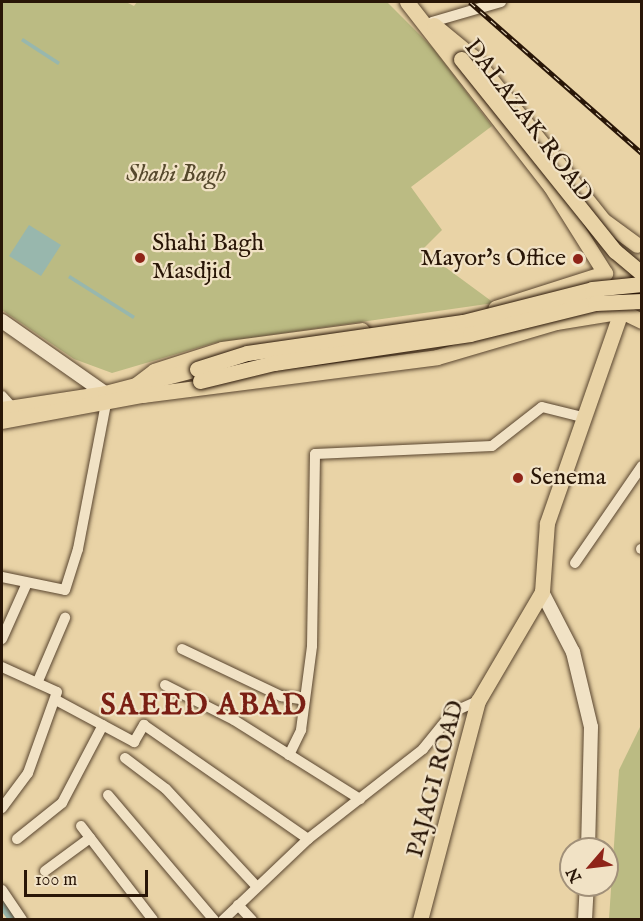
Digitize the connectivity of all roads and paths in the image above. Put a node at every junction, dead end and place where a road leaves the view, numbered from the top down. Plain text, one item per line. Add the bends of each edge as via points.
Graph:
1 (407, 2) edge
2 (415, 2) edge
3 (501, 2) edge
4 (436, 28) junction
5 (639, 246) edge
6 (605, 273) junction
7 (642, 274) edge
8 (642, 284) edge
9 (642, 301) edge
10 (618, 313) junction
11 (2, 321) edge
12 (642, 321) edge
13 (199, 375) junction
14 (139, 390) junction
15 (108, 399) junction
16 (5, 404) edge
17 (582, 417) junction
18 (2, 421) edge
19 (642, 466) edge
20 (575, 563) dead end
21 (2, 577) edge
22 (27, 583) junction
23 (542, 592) junction
24 (65, 618) dead end
25 (2, 639) edge
26 (182, 650) dead end
27 (2, 667) edge
28 (38, 681) junction
29 (165, 685) dead end
30 (56, 700) junction
31 (305, 700) junction
32 (478, 701) junction
33 (103, 725) junction
34 (289, 755) junction
35 (125, 758) dead end
36 (108, 795) dead end
37 (360, 799) junction
38 (2, 808) edge
39 (81, 826) dead end
40 (588, 837) edge
41 (90, 838) junction
42 (17, 839) dead end
43 (308, 839) junction
44 (45, 871) dead end
45 (256, 886) junction
46 (2, 890) edge
47 (586, 897) edge
48 (238, 905) junction
49 (22, 920) edge
50 (153, 920) edge
51 (214, 920) edge
52 (223, 920) edge
53 (252, 920) edge
54 (420, 920) edge
55 (585, 920) edge

1 - 6 main road, DALAZAK ROAD via 557,195
2 - 4 main road, DALAZAK ROAD
3 - 4 street
4 - 5 main road, DALAZAK ROAD via 467,51 603,220
4 - 7 main road, bridge via 615,251
5 - 6 main road via 617,255
6 - 10 main road via 606,294
6 - 14 main road via 463,315 222,349 153,371
8 - 13 main road, bridge via 592,289 463,322 247,353
9 - 13 main road, bridge via 595,303 470,334
10 - 12 main road
10 - 14 main road via 556,322 437,357
10 - 17 main road
11 - 15 street
13 - 14 main road
14 - 15 main road
15 - 16 main road
15 - 18 main road
15 - 22 street via 70,580 65,590 55,592
17 - 23 main road via 547,523
17 - 31 street via 567,409 542,407 492,446 315,454 312,646
19 - 20 street
21 - 22 street
22 - 25 street
23 - 32 main road, PAJAGI ROAD
23 - 40 street via 573,652 591,727
24 - 28 street
26 - 31 street via 281,696
27 - 28 street
28 - 30 street via 55,689
29 - 34 street
30 - 33 street
30 - 38 street via 28,773
31 - 34 street via 301,730
32 - 37 street via 453,712 423,749
32 - 54 main road, PAJAGI ROAD
33 - 42 street via 62,803
33 - 43 street via 134,742 144,725
34 - 37 street
35 - 45 street via 166,789
36 - 51 street
37 - 43 street
39 - 41 street
41 - 44 street
41 - 50 street
43 - 45 street
45 - 48 street
46 - 49 street
47 - 55 street
48 - 52 street
48 - 53 street

